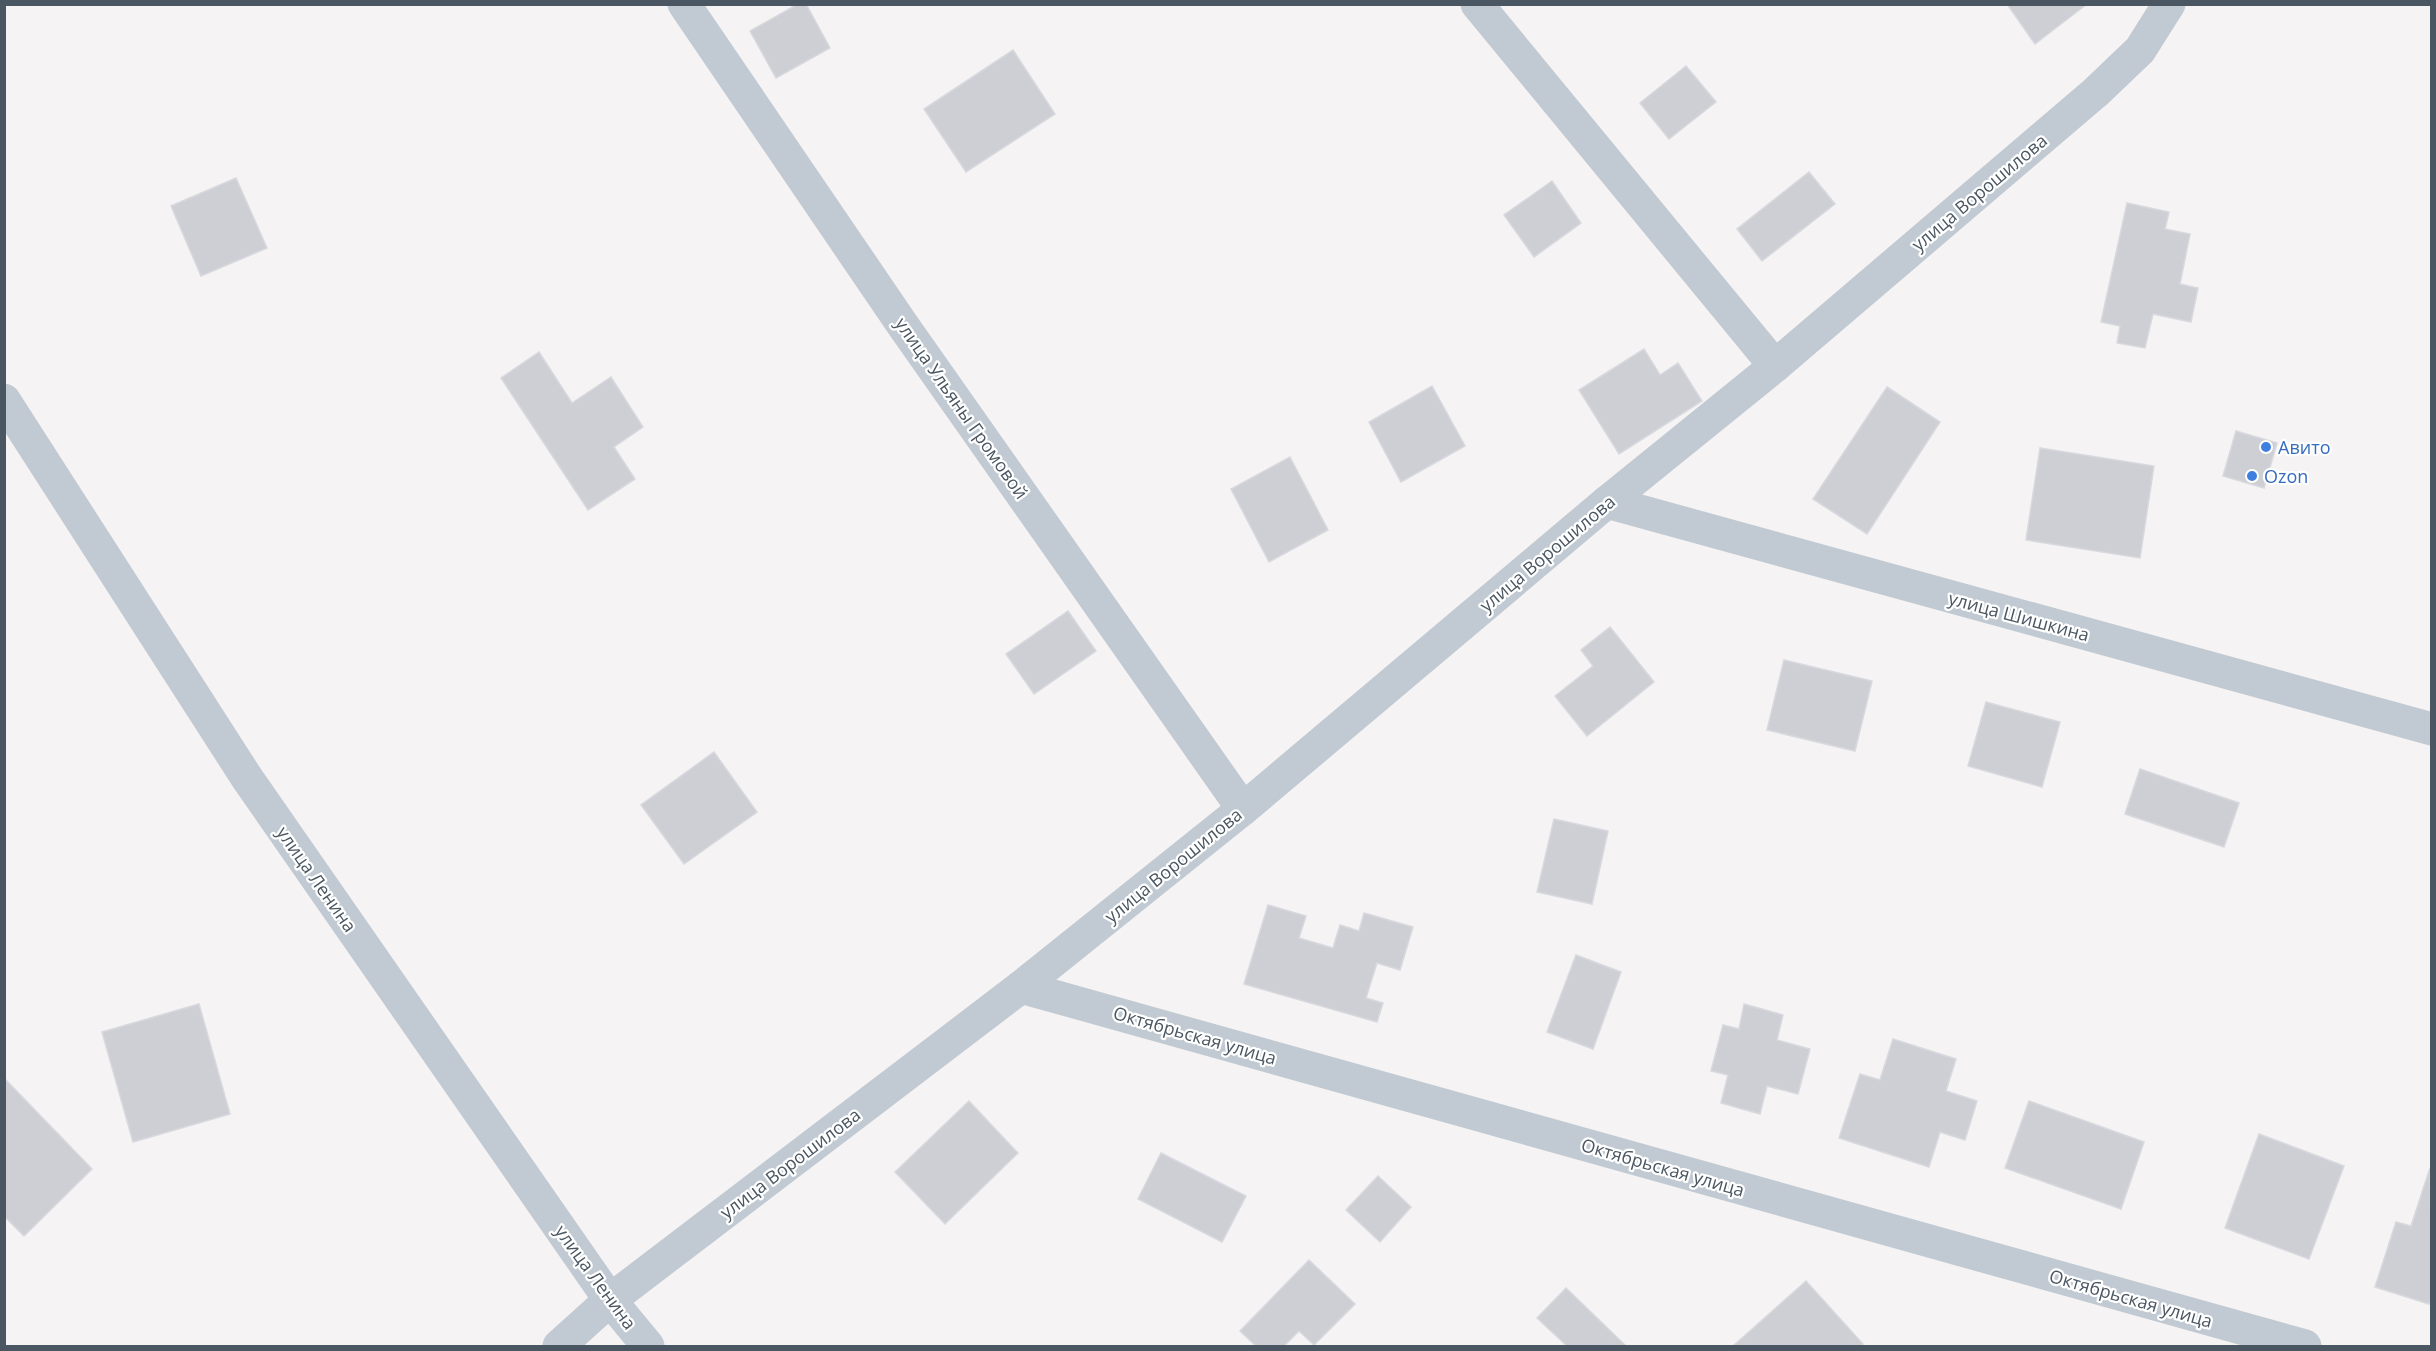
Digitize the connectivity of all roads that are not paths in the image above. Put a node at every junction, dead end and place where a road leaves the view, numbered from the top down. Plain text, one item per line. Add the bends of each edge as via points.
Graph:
1 (684, 4) edge
2 (1477, 4) edge
3 (2169, 4) edge
4 (1775, 366) junction
5 (4, 400) edge
6 (1607, 502) junction
7 (2432, 729) edge
8 (1244, 809) junction
9 (1021, 987) junction
10 (610, 1300) junction
11 (559, 1347) edge
12 (648, 1347) edge
13 (2305, 1347) edge

1 - 8 street, улица Ульяны Громовой via 909,333
2 - 4 street
3 - 4 street, улица Ворошилова via 2140,50 2096,92
4 - 6 street, улица Ворошилова
5 - 10 street, улица Ленина via 247,778
6 - 7 street, улица Шишкина
6 - 8 street, улица Ворошилова
8 - 9 street, улица Ворошилова
9 - 10 street, улица Ворошилова
9 - 13 street, Октябрьская улица
10 - 11 street, улица Ворошилова
10 - 12 street, улица Ленина

